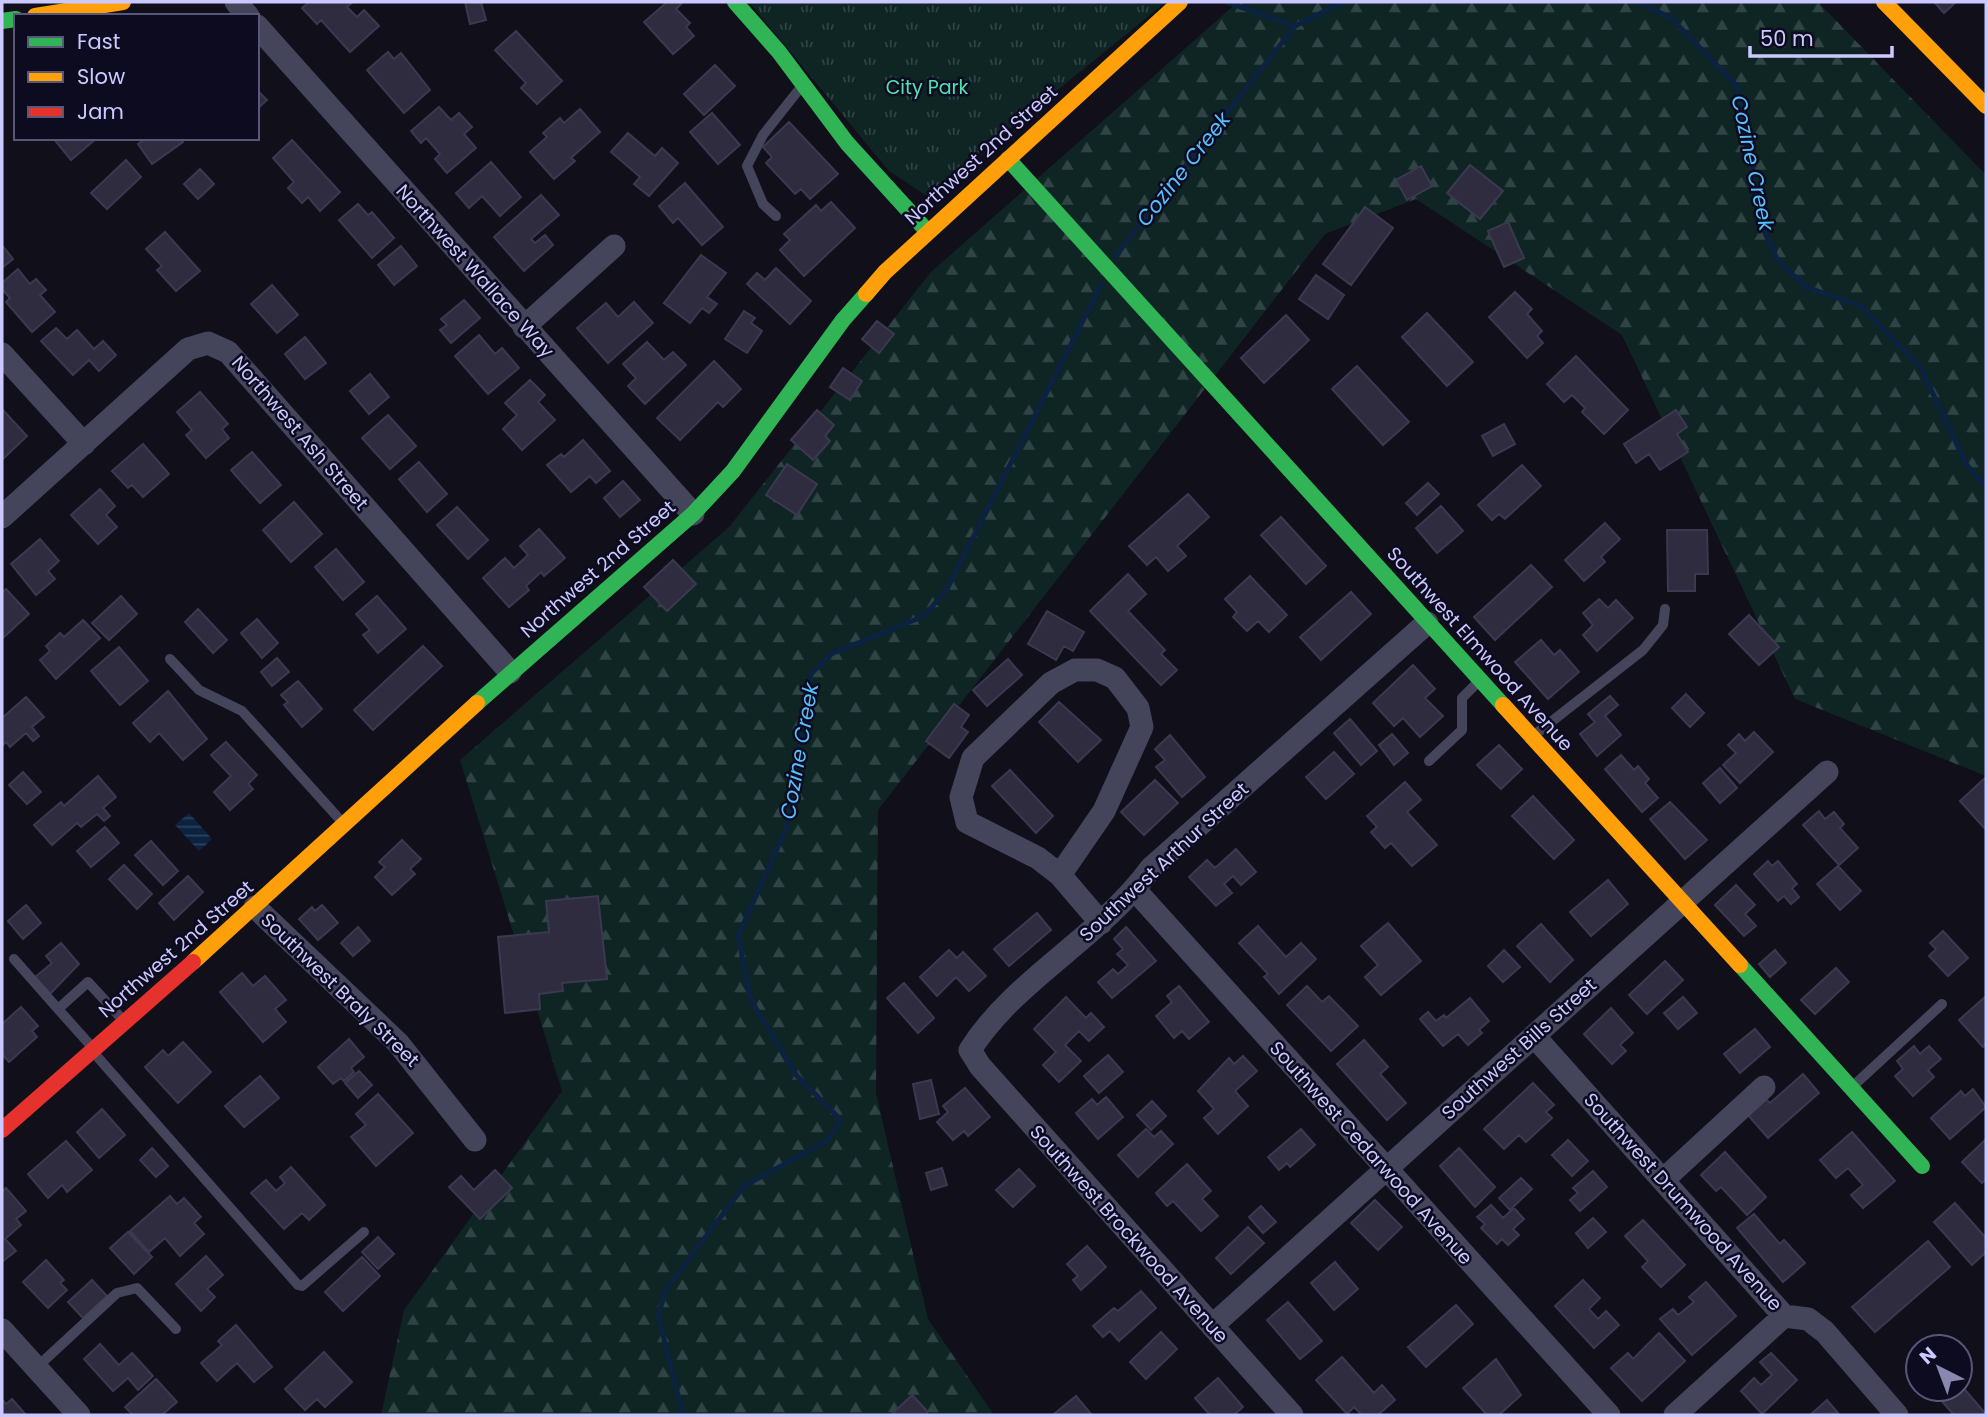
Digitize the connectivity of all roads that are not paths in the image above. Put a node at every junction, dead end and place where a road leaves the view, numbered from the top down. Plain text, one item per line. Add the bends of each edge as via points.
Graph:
1 (123, 2) edge
2 (735, 2) edge
3 (1180, 2) edge
4 (1884, 2) edge
5 (48, 14) edge
6 (259, 28) edge
7 (803, 85) junction
8 (1986, 106) edge
9 (1008, 159) junction
10 (776, 216) dead end
11 (928, 232) junction
12 (614, 246) dead end
13 (524, 327) junction
14 (2, 354) edge
15 (83, 444) junction
16 (693, 514) junction
17 (2, 517) edge
18 (1665, 609) dead end
19 (1427, 623) junction
20 (170, 659) dead end
21 (510, 672) junction
22 (1480, 680) junction
23 (1531, 737) junction
24 (1429, 761) dead end
25 (1828, 772) dead end
26 (345, 825) junction
27 (1060, 875) junction
28 (1135, 890) junction
29 (1681, 903) junction
30 (255, 907) junction
31 (1101, 923) junction
32 (14, 959) dead end
33 (1942, 1004) dead end
34 (58, 1009) junction
35 (125, 1023) junction
36 (1534, 1036) junction
37 (93, 1050) junction
38 (970, 1050) joint
39 (1765, 1087) dead end
40 (1850, 1089) junction
41 (3, 1126) edge
42 (475, 1140) dead end
43 (1922, 1166) dead end
44 (1385, 1169) junction
45 (1663, 1180) junction
46 (364, 1233) dead end
47 (1784, 1316) junction
48 (1212, 1326) junction
49 (176, 1329) dead end
50 (2, 1330) edge
51 (36, 1368) junction
52 (1289, 1414) edge
53 (79, 1415) edge
54 (1609, 1415) edge
55 (1675, 1415) edge
56 (1897, 1415) edge

1 - 5 main road
2 - 7 main road
3 - 9 main road, Northwest 2nd Street
4 - 8 main road
6 - 13 street, Northwest Wallace Way
7 - 10 lane via 763,135 747,166 763,204
7 - 11 main road via 847,143
9 - 11 main road, Northwest 2nd Street
9 - 19 main road, Southwest Elmwood Avenue
11 - 16 main road, Northwest 2nd Street via 843,320 740,462
12 - 13 street
13 - 16 street, Northwest Wallace Way
14 - 15 street
15 - 17 street, Northwest Ash Street
15 - 21 street, Northwest Ash Street via 188,349 208,343 228,352
16 - 21 main road, Northwest 2nd Street
18 - 23 lane via 1663,625 1643,649
19 - 22 main road, Southwest Elmwood Avenue
19 - 28 street, Southwest Arthur Street via 1152,868
20 - 26 lane via 199,690 242,711
21 - 26 main road, Northwest 2nd Street
22 - 23 main road, Southwest Elmwood Avenue
22 - 24 lane via 1462,698 1462,730
23 - 29 main road, Southwest Elmwood Avenue
25 - 29 street, Southwest Bills Street
26 - 30 main road, Northwest 2nd Street
27 - 27 street via 1104,811 1142,727 1138,708 1115,678 1097,670 1075,670 1051,682 993,736 973,758 961,797 967,822 1038,858
27 - 31 street
28 - 31 street, Southwest Arthur Street
28 - 44 street, Southwest Cedarwood Avenue
29 - 36 street, Southwest Bills Street
29 - 40 main road, Southwest Elmwood Avenue
30 - 35 main road, Northwest 2nd Street
30 - 42 street, Southwest Braly Street via 398,1043
31 - 38 street, Southwest Arthur Street via 985,1025
32 - 34 lane
33 - 40 lane
34 - 35 lane via 88,982
34 - 37 lane
35 - 37 main road, Northwest 2nd Street
36 - 44 street, Southwest Bills Street
36 - 45 street, Southwest Drumwood Avenue
37 - 41 main road, Northwest 2nd Street
37 - 46 lane via 298,1284 314,1278
38 - 48 street, Southwest Brockwood Avenue
39 - 45 street
40 - 43 main road, Southwest Elmwood Avenue
44 - 48 street, Southwest Bills Street
44 - 54 street, Southwest Cedarwood Avenue
45 - 47 street, Southwest Drumwood Avenue
47 - 55 street
47 - 56 street, Southwest Drumwood Avenue via 1808,1319 1825,1332
48 - 52 street, Southwest Brockwood Avenue
49 - 51 lane via 137,1288 128,1288
50 - 51 street
51 - 53 street

